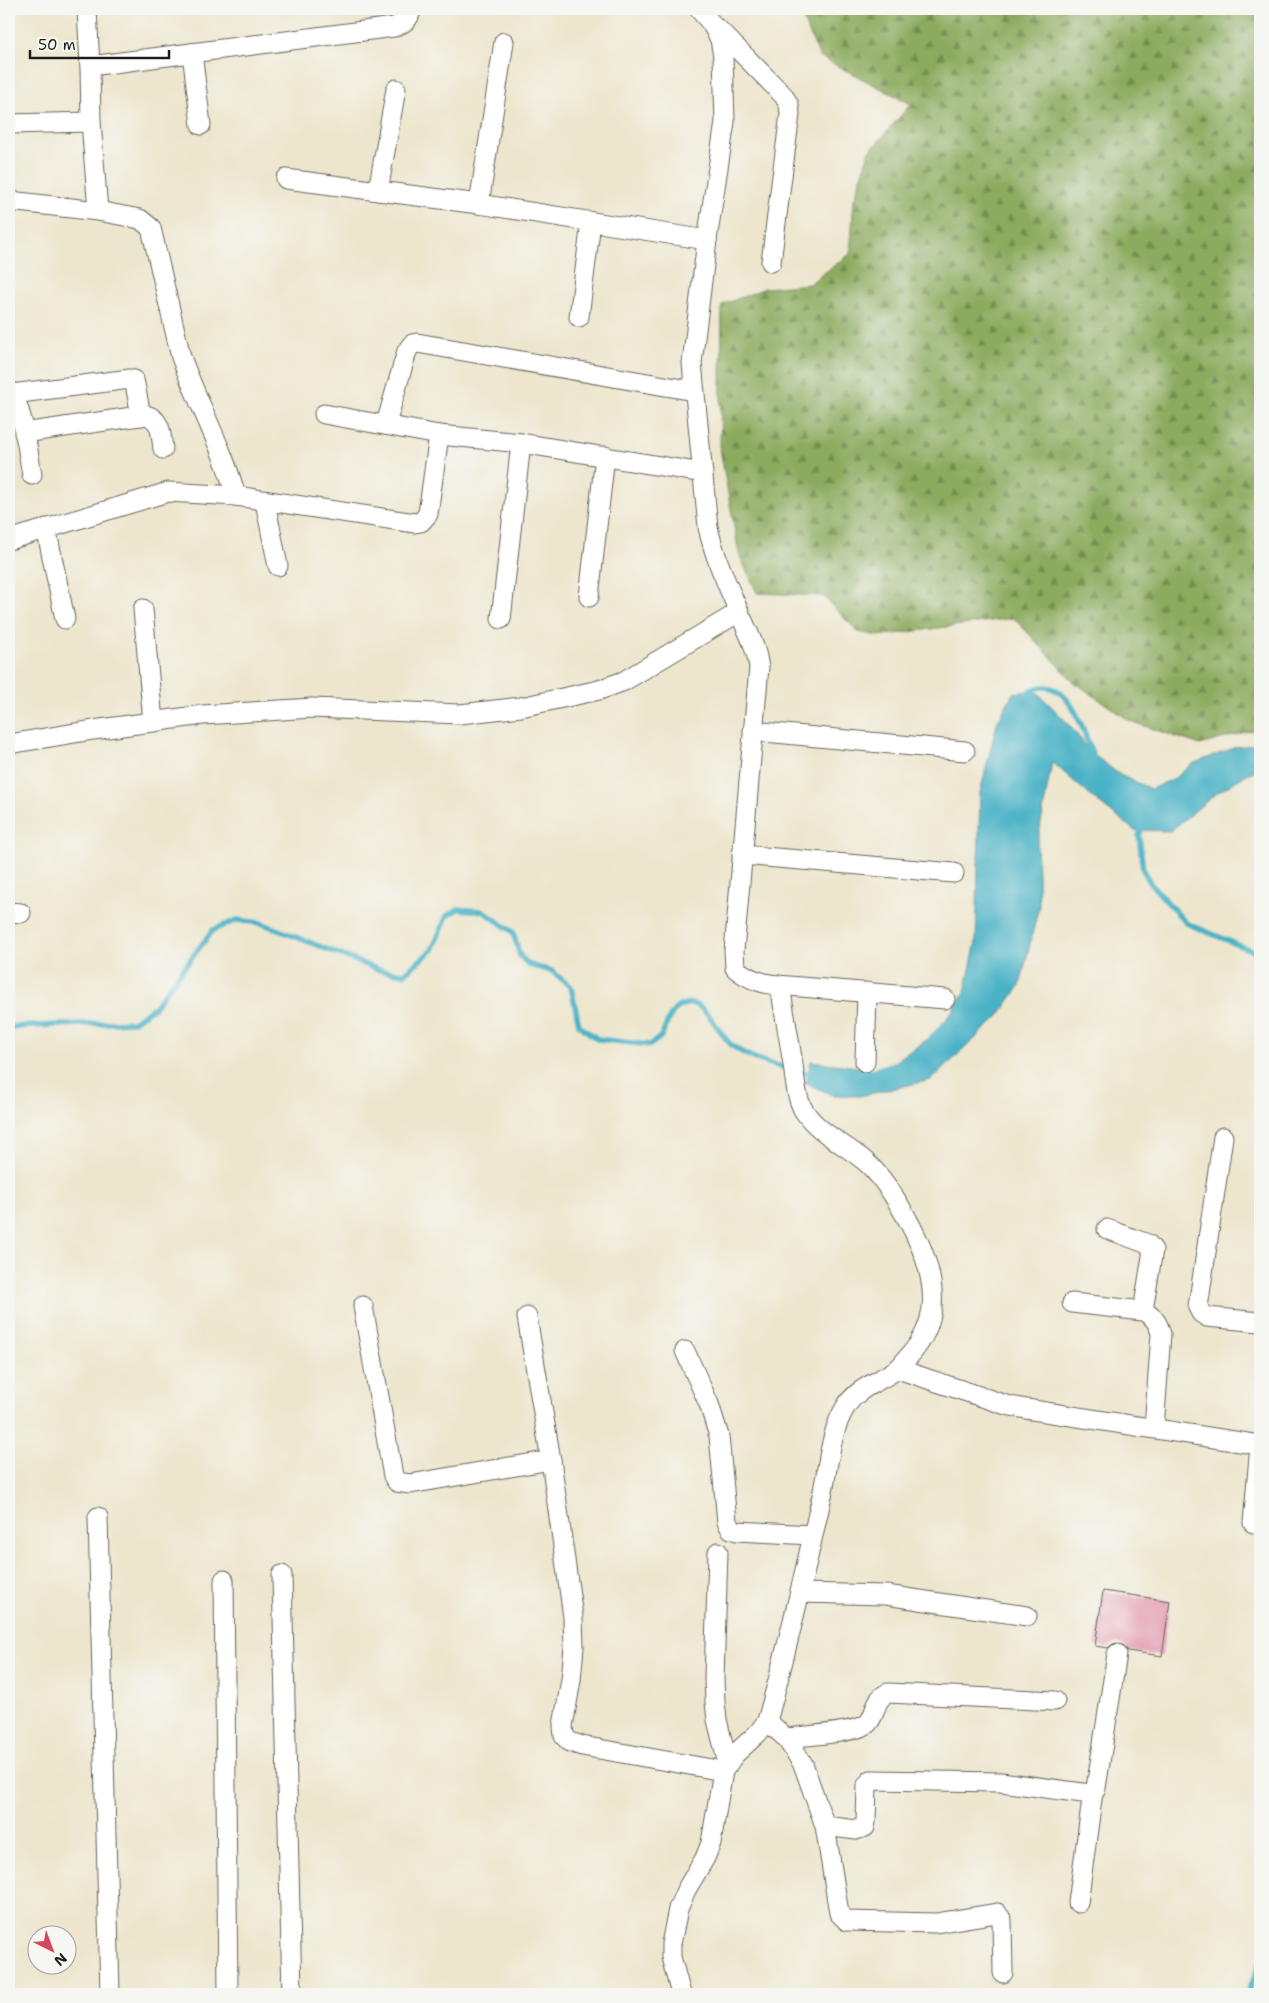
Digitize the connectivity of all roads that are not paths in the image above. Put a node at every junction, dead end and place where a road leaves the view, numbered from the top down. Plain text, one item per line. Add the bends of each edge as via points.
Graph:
1 (87, 9) edge
2 (411, 9) edge
3 (706, 16) edge
4 (504, 42) dead end
5 (192, 53) junction
6 (90, 66) junction
7 (396, 89) dead end
8 (91, 122) junction
9 (9, 124) edge
10 (201, 125) dead end
11 (286, 179) dead end
12 (378, 191) junction
13 (9, 201) edge
14 (479, 204) junction
15 (98, 211) junction
16 (591, 222) junction
17 (707, 240) junction
18 (771, 262) dead end
19 (579, 318) dead end
20 (694, 391) junction
21 (11, 392) edge
22 (324, 414) dead end
23 (141, 416) junction
24 (386, 424) junction
25 (24, 433) junction
26 (439, 435) junction
27 (521, 443) junction
28 (163, 449) dead end
29 (605, 456) junction
30 (703, 472) junction
31 (32, 475) dead end
32 (236, 496) junction
33 (265, 502) junction
34 (46, 528) junction
35 (9, 540) edge
36 (278, 566) dead end
37 (589, 597) dead end
38 (143, 608) dead end
39 (739, 612) junction
40 (65, 619) dead end
41 (501, 619) dead end
42 (153, 722) junction
43 (753, 730) junction
44 (9, 744) edge
45 (965, 751) dead end
46 (742, 855) junction
47 (954, 873) dead end
48 (777, 985) junction
49 (867, 992) junction
50 (945, 999) dead end
51 (866, 1062) dead end
52 (1223, 1137) dead end
53 (1108, 1229) dead end
54 (1072, 1303) dead end
55 (363, 1306) dead end
56 (1143, 1311) junction
57 (526, 1316) dead end
58 (1260, 1322) edge
59 (685, 1351) dead end
60 (898, 1369) junction
61 (1154, 1428) junction
62 (1260, 1444) edge
63 (551, 1460) junction
64 (98, 1517) dead end
65 (1252, 1523) dead end
66 (812, 1535) junction
67 (718, 1552) dead end
68 (282, 1575) dead end
69 (224, 1580) dead end
70 (800, 1593) junction
71 (1027, 1616) dead end
72 (1117, 1654) dead end
73 (1056, 1701) dead end
74 (767, 1721) junction
75 (786, 1738) junction
76 (726, 1768) junction
77 (1093, 1792) junction
78 (825, 1826) junction
79 (1078, 1902) dead end
80 (1003, 1973) dead end
81 (110, 1994) edge
82 (228, 1994) edge
83 (292, 1994) edge
84 (680, 1994) edge

1 - 6 street
2 - 5 street via 404,23 394,27
3 - 17 street via 720,39 725,122
3 - 18 street via 789,105
4 - 14 street
5 - 6 street
5 - 10 street
6 - 8 street
7 - 12 street
8 - 9 street
8 - 15 street
11 - 12 street
12 - 14 street
13 - 15 street
14 - 16 street
15 - 32 street via 140,219 151,228 181,357 229,469
16 - 17 street
16 - 19 street
17 - 20 street via 692,363
20 - 24 street via 417,343 407,351
20 - 30 street
21 - 23 street via 130,379 134,380
21 - 25 street
22 - 24 street
23 - 25 street
23 - 28 street via 156,420
24 - 26 street
25 - 31 street
26 - 27 street
26 - 33 street via 428,514 421,522
27 - 29 street
27 - 41 street
29 - 30 street
29 - 37 street
30 - 39 street via 711,541
32 - 33 street
32 - 34 street via 168,492
33 - 36 street
34 - 35 street
34 - 40 street
38 - 42 street
39 - 42 street via 624,681 599,690 521,707 460,714 312,708 203,715
39 - 43 street via 756,650 759,667
42 - 44 street
43 - 45 street
43 - 46 street
46 - 47 street
46 - 48 street via 735,968 746,978
48 - 49 street
48 - 60 street via 803,1109 815,1125 883,1180 925,1257 933,1300 931,1322 921,1342
49 - 50 street
49 - 51 street
52 - 58 street via 1198,1307 1206,1317
53 - 56 street via 1148,1244 1153,1250
54 - 56 street
55 - 63 street via 396,1482 410,1484
56 - 61 street via 1153,1316 1160,1334
57 - 63 street
59 - 66 street via 715,1420 727,1522 731,1529
60 - 61 street via 1006,1405
60 - 66 street via 854,1395 844,1410 833,1439
61 - 62 street
62 - 65 street
63 - 76 street via 573,1617 572,1672 564,1736 582,1746
64 - 81 street
66 - 70 street
67 - 76 street via 715,1686
68 - 83 street
69 - 82 street
70 - 71 street via 896,1596
70 - 74 street
72 - 77 street
73 - 75 street via 888,1693 877,1701 870,1720 860,1728
74 - 75 street
74 - 76 street via 734,1755
75 - 78 street via 803,1764
76 - 84 street via 711,1843 686,1890 674,1925 671,1957
77 - 78 street via 1087,1794 1001,1782 871,1780 867,1785 864,1827 856,1830
77 - 79 street
78 - 80 street via 841,1917 847,1921 936,1923 998,1913 1002,1920

